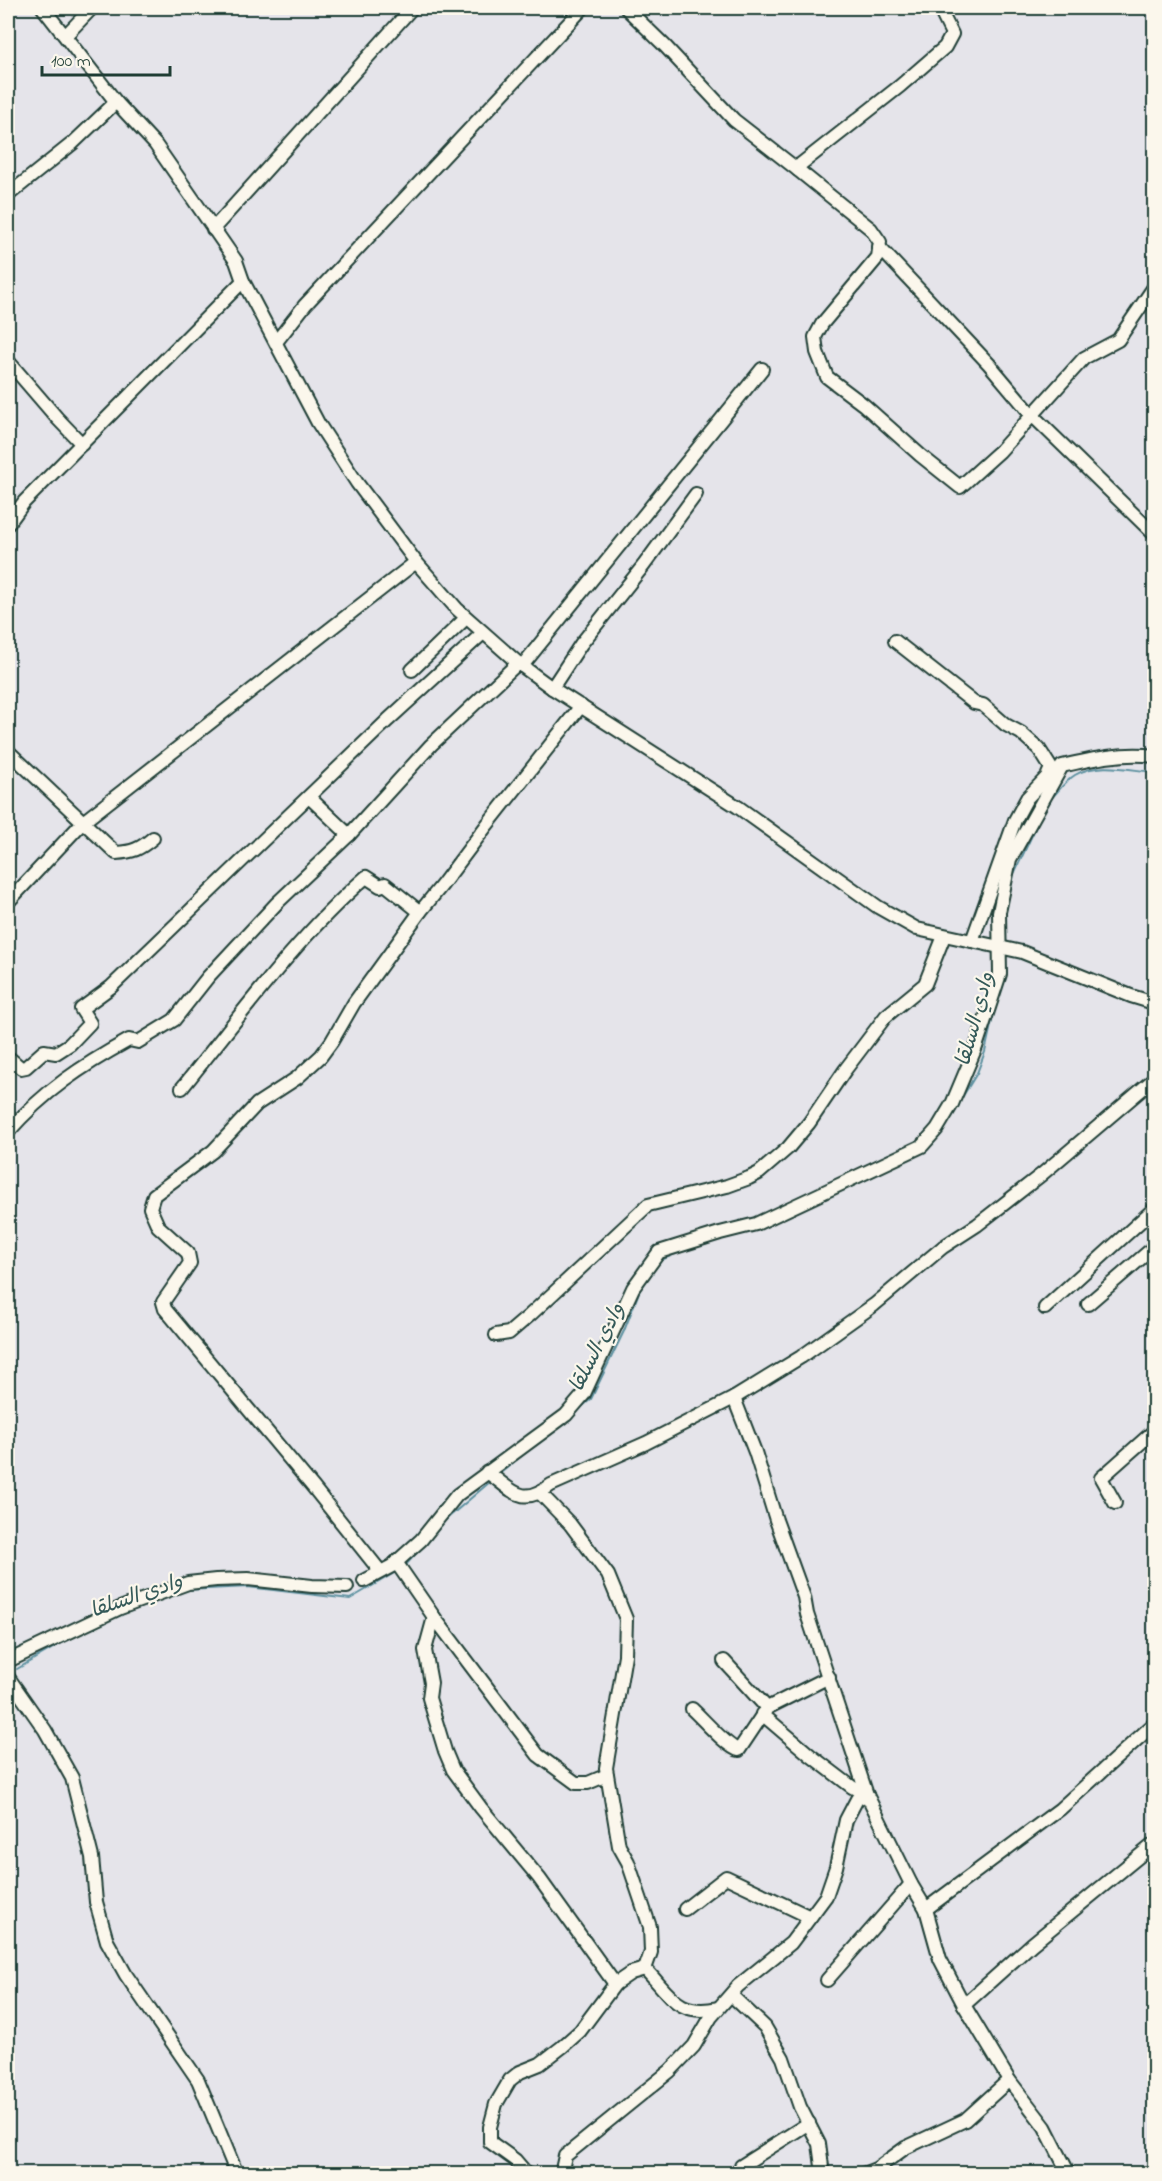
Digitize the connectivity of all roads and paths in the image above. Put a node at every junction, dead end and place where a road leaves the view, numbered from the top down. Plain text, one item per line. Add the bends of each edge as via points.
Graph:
1 (43, 8) edge
2 (92, 8) edge
3 (412, 8) edge
4 (583, 8) edge
5 (626, 8) edge
6 (939, 8) edge
7 (66, 35) junction
8 (116, 102) junction
9 (798, 170) junction
10 (8, 195) edge
11 (213, 229) junction
12 (879, 247) junction
13 (243, 281) junction
14 (1155, 287) edge
15 (276, 342) junction
16 (8, 361) edge
17 (762, 369) dead end
18 (1032, 415) junction
19 (82, 444) junction
20 (696, 494) dead end
21 (8, 524) edge
22 (1155, 534) edge
23 (416, 562) junction
24 (466, 618) junction
25 (483, 633) junction
26 (895, 641) dead end
27 (520, 665) junction
28 (412, 670) dead end
29 (552, 688) junction
30 (581, 706) junction
31 (8, 751) edge
32 (1155, 756) edge
33 (309, 797) junction
34 (83, 822) junction
35 (349, 835) junction
36 (153, 837) dead end
37 (8, 902) edge
38 (420, 912) junction
39 (944, 936) junction
40 (972, 941) junction
41 (1001, 948) junction
42 (1155, 1003) edge
43 (8, 1057) edge
44 (1155, 1079) edge
45 (183, 1088) dead end
46 (8, 1132) edge
47 (1155, 1209) edge
48 (1155, 1247) edge
49 (1088, 1304) dead end
50 (1045, 1308) dead end
51 (496, 1335) dead end
52 (734, 1398) junction
53 (1155, 1431) edge
54 (487, 1472) junction
55 (540, 1493) junction
56 (1116, 1503) dead end
57 (396, 1562) junction
58 (380, 1571) junction
59 (364, 1581) dead end
60 (347, 1587) dead end
61 (434, 1617) junction
62 (8, 1661) edge
63 (724, 1661) dead end
64 (8, 1677) edge
65 (829, 1677) junction
66 (692, 1709) dead end
67 (765, 1711) junction
68 (1155, 1724) edge
69 (607, 1775) junction
70 (867, 1795) junction
71 (1155, 1844) edge
72 (911, 1884) junction
73 (685, 1909) dead end
74 (926, 1909) junction
75 (810, 1917) junction
76 (645, 1969) junction
77 (827, 1980) dead end
78 (615, 1984) junction
79 (731, 1995) junction
80 (964, 2005) junction
81 (718, 2008) junction
82 (1009, 2080) junction
83 (808, 2123) junction
84 (741, 2166) dead end
85 (237, 2174) edge
86 (527, 2174) edge
87 (561, 2174) edge
88 (823, 2174) edge
89 (863, 2174) edge
90 (1069, 2174) edge

1 - 7 street
2 - 7 street
3 - 11 street
4 - 15 street via 305,304
5 - 9 street via 734,120
6 - 9 street via 952,34 945,47
7 - 8 street
8 - 10 street via 73,143
8 - 11 street via 155,144
9 - 12 street via 871,229
11 - 13 street via 236,261
12 - 18 street
12 - 18 street via 878,257 815,337 826,377 960,487
13 - 15 street
13 - 19 street
14 - 18 street via 1118,340 1084,358
15 - 23 street via 318,423
16 - 19 street
17 - 27 street
18 - 22 street
19 - 21 street via 24,502
20 - 29 street
23 - 24 street
23 - 34 street
24 - 25 street
24 - 28 street
25 - 27 street
25 - 33 street
26 - 40 street via 974,703 983,705 1006,726 1021,733 1039,749 1051,768 1015,820
27 - 29 street
27 - 35 street via 431,745
29 - 30 street
30 - 38 street
30 - 39 street via 738,807 878,907 917,929
31 - 34 street
32 - 41 street via 1099,758 1062,766 1010,859 999,912
33 - 35 street
33 - 43 street via 111,987 81,1009 90,1023 70,1044 56,1053 44,1051 26,1067 21,1068
34 - 36 street via 116,853 140,849
34 - 37 street
35 - 46 street via 270,911 174,1020 138,1042 129,1040 82,1067 23,1114
38 - 45 street via 385,884 380,886 366,877 292,953
38 - 58 street via 321,1056 297,1078 257,1104 213,1151 154,1196 150,1208 158,1226 188,1253 190,1263 163,1302 165,1309
39 - 40 street
39 - 51 street via 925,984 886,1016 788,1148 749,1178 648,1205 530,1316 509,1333
40 - 41 street
41 - 42 street via 1022,952
41 - 54 street via 1000,974 976,1047 952,1104 922,1146 756,1224 659,1252 633,1288 584,1394 566,1415
44 - 52 street via 1041,1175 928,1258 874,1305
47 - 50 street
48 - 49 street
52 - 55 street
52 - 65 street
53 - 56 street via 1101,1478
54 - 55 street via 515,1492 530,1497
54 - 57 street via 457,1495 421,1540
55 - 69 street via 570,1524 608,1575 626,1619 625,1655
57 - 58 street
57 - 61 street
58 - 59 street
60 - 62 street via 248,1579 188,1583 120,1608
61 - 69 street via 538,1755 576,1783
61 - 78 street via 425,1650 431,1683 429,1698 453,1770 539,1878
63 - 67 street
64 - 85 street via 72,1778 107,1941 198,2080
65 - 67 street
65 - 70 street
66 - 67 street via 736,1750 746,1742
67 - 70 street via 810,1755
68 - 74 street via 1060,1809
69 - 76 street via 619,1846 650,1927 651,1952
70 - 72 street
70 - 75 street via 857,1798 846,1820 831,1884
71 - 80 street
72 - 74 street
72 - 77 street
73 - 75 street via 726,1877
74 - 80 street via 940,1959
75 - 79 street via 791,1943
76 - 78 street
76 - 81 street via 674,2001 701,2012
78 - 86 street via 580,2031 540,2064 510,2080 496,2103 490,2142
79 - 81 street
79 - 83 street via 765,2027 783,2058
80 - 82 street
81 - 87 street via 694,2046 670,2071 565,2156
82 - 89 street via 965,2120 905,2148
82 - 90 street via 1045,2127
83 - 84 street
83 - 88 street via 819,2144

